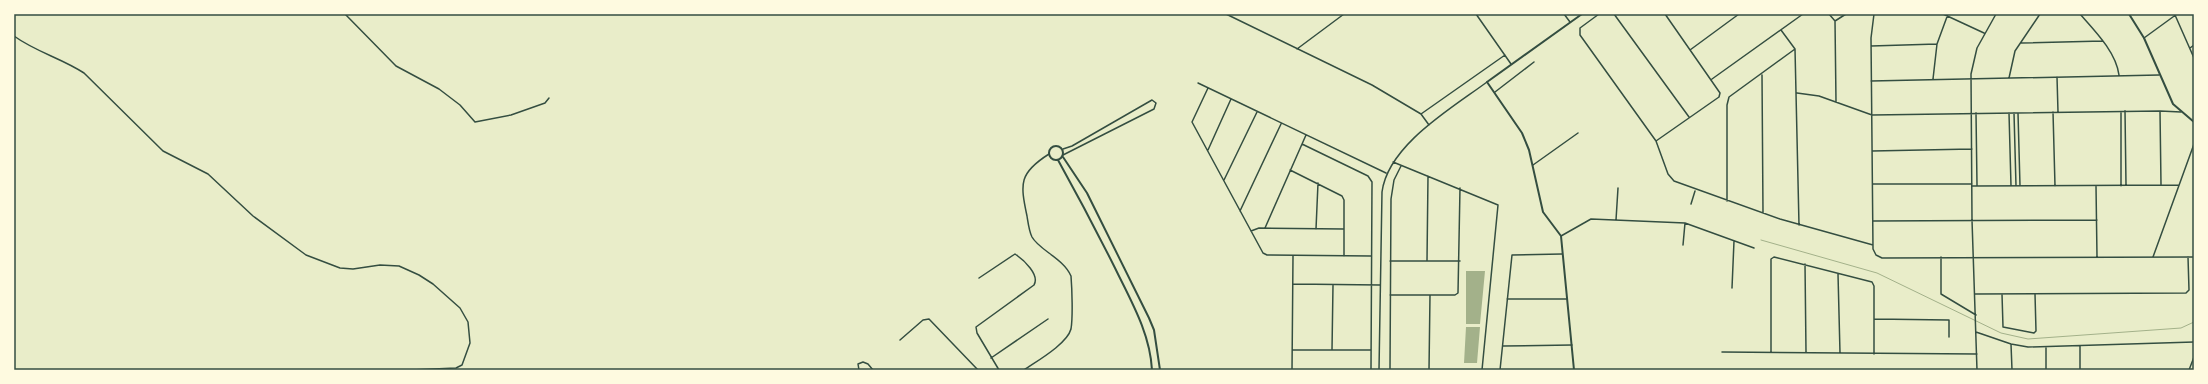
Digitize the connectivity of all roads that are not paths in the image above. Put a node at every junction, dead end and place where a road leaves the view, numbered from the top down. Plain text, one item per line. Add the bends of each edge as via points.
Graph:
1 (346, 14) edge
2 (1226, 14) edge
3 (1344, 14) edge
4 (1476, 14) edge
5 (1564, 14) edge
6 (1582, 14) edge
7 (1599, 14) edge
8 (1614, 14) edge
9 (1666, 14) edge
10 (1739, 14) edge
11 (1803, 14) edge
12 (1829, 14) edge
13 (1846, 14) edge
14 (1874, 14) edge
15 (1943, 14) edge
16 (1996, 14) edge
17 (2040, 14) edge
18 (2080, 14) edge
19 (2129, 14) edge
20 (1947, 15) edge
21 (2176, 15) edge
22 (1570, 22) junction
23 (1835, 22) junction
24 (1781, 30) junction
25 (1984, 33) junction
26 (14, 36) edge
27 (2144, 38) junction
28 (2103, 41) junction
29 (2021, 43) junction
30 (1937, 44) junction
31 (2194, 45) edge
32 (1871, 46) junction
33 (2190, 48) junction
34 (1297, 49) junction
35 (1690, 50) junction
36 (1795, 50) junction
37 (1505, 55) junction
38 (2194, 58) edge
39 (1534, 62) dead end
40 (1511, 64) junction
41 (1762, 74) junction
42 (2161, 74) junction
43 (2119, 75) junction
44 (2057, 77) junction
45 (2009, 78) junction
46 (1712, 79) junction
47 (1933, 79) junction
48 (1971, 79) junction
49 (1871, 81) junction
50 (1487, 82) junction
51 (1198, 83) dead end
52 (1208, 88) junction
53 (1495, 92) junction
54 (1797, 93) junction
55 (549, 98) dead end
56 (1231, 99) junction
57 (1836, 102) junction
58 (1257, 111) junction
59 (2121, 111) junction
60 (2126, 111) junction
61 (2160, 111) junction
62 (2053, 112) junction
63 (2058, 112) junction
64 (2181, 112) junction
65 (1971, 113) junction
66 (1976, 113) junction
67 (2009, 113) junction
68 (2014, 113) junction
69 (2018, 113) junction
70 (1422, 114) junction
71 (1872, 115) junction
72 (1689, 117) junction
73 (2194, 122) edge
74 (1282, 123) junction
75 (1429, 125) junction
76 (1578, 133) dead end
77 (1306, 134) junction
78 (1656, 140) junction
79 (1302, 144) junction
80 (2194, 144) edge
81 (1063, 149) junction
82 (1972, 149) junction
83 (1208, 150) junction
84 (1872, 151) junction
85 (1049, 154) junction
86 (1063, 156) junction
87 (1058, 160) junction
88 (1394, 162) junction
89 (1401, 165) junction
90 (1533, 165) junction
91 (1290, 170) junction
92 (1386, 173) junction
93 (1428, 176) junction
94 (1224, 180) junction
95 (1318, 183) junction
96 (1873, 184) junction
97 (1972, 185) junction
98 (2179, 185) junction
99 (1978, 186) junction
100 (2011, 186) junction
101 (2016, 186) junction
102 (2020, 186) junction
103 (2055, 186) junction
104 (2096, 186) junction
105 (2121, 186) junction
106 (2126, 186) junction
107 (2161, 186) junction
108 (1460, 188) junction
109 (1618, 188) dead end
110 (1696, 190) junction
111 (1727, 201) junction
112 (1691, 204) dead end
113 (1240, 211) junction
114 (1763, 213) junction
115 (1615, 220) junction
116 (1972, 220) junction
117 (2097, 220) junction
118 (1873, 221) junction
119 (1685, 223) junction
120 (1799, 225) junction
121 (1265, 228) junction
122 (1316, 228) junction
123 (1344, 229) junction
124 (1251, 231) junction
125 (1560, 236) junction
126 (1734, 241) junction
127 (1683, 245) dead end
128 (1873, 245) junction
129 (1754, 248) dead end
130 (1563, 254) junction
131 (2194, 254) edge
132 (1293, 256) junction
133 (1344, 256) junction
134 (1372, 256) junction
135 (1941, 257) junction
136 (1973, 257) junction
137 (2097, 257) junction
138 (2153, 257) junction
139 (2188, 257) junction
140 (2193, 257) edge
141 (1390, 261) junction
142 (1428, 261) junction
143 (1460, 261) junction
144 (1805, 264) junction
145 (1838, 274) junction
146 (979, 278) dead end
147 (1292, 284) junction
148 (1333, 285) junction
149 (1371, 285) junction
150 (1380, 285) junction
151 (1732, 288) dead end
152 (1975, 294) junction
153 (2002, 294) junction
154 (2035, 294) junction
155 (1390, 295) junction
156 (1430, 295) junction
157 (1507, 299) junction
158 (1567, 299) junction
159 (1976, 316) junction
160 (1048, 319) dead end
161 (1874, 319) junction
162 (1976, 332) junction
163 (1949, 337) dead end
164 (900, 340) dead end
165 (2193, 341) edge
166 (2011, 344) junction
167 (1572, 345) junction
168 (1502, 346) junction
169 (2080, 346) junction
170 (2046, 347) junction
171 (1292, 350) junction
172 (1332, 350) junction
173 (1371, 350) junction
174 (1722, 352) dead end
175 (1771, 352) junction
176 (1806, 353) junction
177 (1840, 353) junction
178 (1874, 354) junction
179 (1977, 354) junction
180 (2194, 356) edge
181 (991, 358) junction
182 (411, 370) edge
183 (859, 370) edge
184 (873, 370) edge
185 (978, 370) edge
186 (998, 370) edge
187 (1024, 370) edge
188 (1152, 370) edge
189 (1160, 370) edge
190 (1292, 370) edge
191 (1370, 370) edge
192 (1379, 370) edge
193 (1390, 370) edge
194 (1429, 370) edge
195 (1482, 370) edge
196 (1500, 370) edge
197 (1574, 370) edge
198 (1977, 370) edge
199 (2012, 370) edge
200 (2046, 370) edge
201 (2080, 370) edge
202 (2189, 370) edge

1 - 55 street via 396,66 439,88 460,105 475,122 511,115 544,103
2 - 34 street
3 - 34 street
4 - 37 street
5 - 22 street
6 - 22 street
7 - 78 street via 1580,28 1580,35
8 - 72 street
9 - 35 street
10 - 35 street
11 - 24 street
12 - 23 street
13 - 23 street
14 - 32 street
15 - 20 street
16 - 25 street
17 - 29 street
18 - 28 street
19 - 27 street
20 - 25 street
20 - 30 street
21 - 27 street
21 - 33 street
22 - 40 street
23 - 57 street
24 - 36 street
24 - 46 street
25 - 48 street via 1974,61
26 - 182 street via 25,44 84,72 163,151 208,174 252,216 306,255 340,268 353,269 380,264 405,268 433,284 460,308 469,327 470,343 460,367
27 - 42 street
28 - 29 street
28 - 43 street
29 - 45 street via 2012,60
30 - 32 street
30 - 47 street
31 - 33 street
32 - 49 street
33 - 38 street
34 - 70 street via 1372,85
35 - 46 street
36 - 41 street
36 - 54 street
37 - 40 street
37 - 70 street
39 - 53 street
40 - 50 street
41 - 111 street via 1729,97
41 - 114 street
42 - 43 street
42 - 64 street via 2173,104
43 - 44 street
44 - 45 street
44 - 63 street
45 - 48 street
46 - 72 street via 1720,93 1718,97
47 - 48 street
47 - 49 street
48 - 65 street
49 - 71 street
50 - 53 street
50 - 75 street
51 - 52 street
52 - 56 street
52 - 83 street via 1192,120
53 - 90 street via 1522,133
54 - 57 street via 1813,94
54 - 120 street
56 - 58 street
56 - 83 street
57 - 71 street
58 - 74 street
58 - 94 street
59 - 60 street
59 - 63 street
59 - 105 street
60 - 61 street
60 - 106 street
61 - 64 street
61 - 107 street
62 - 63 street
62 - 69 street
62 - 103 street
64 - 73 street
65 - 66 street
65 - 71 street
65 - 82 street
66 - 67 street
66 - 99 street
67 - 68 street
67 - 100 street
68 - 69 street
68 - 101 street
69 - 102 street
70 - 75 street
71 - 84 street
72 - 78 street
74 - 77 street
74 - 113 street
75 - 88 street
76 - 90 street
77 - 79 street
77 - 92 street
78 - 110 street via 1671,178 1678,184
79 - 91 street
79 - 134 street via 1368,176 1372,182
80 - 98 street
81 - 85 street via 1054,146
81 - 86 street
81 - 86 street via 1152,100 1156,104 1154,109
82 - 84 street
82 - 97 street
83 - 94 street
84 - 96 street
85 - 87 street via 1053,160
85 - 187 street via 1028,169 1023,182 1023,196 1032,238 1067,268 1071,276 1070,329 1065,338 1050,352
86 - 87 street
86 - 189 street via 1087,193 1149,318 1154,330
87 - 188 street via 1084,205 1139,317 1149,347
88 - 89 street
88 - 92 street
89 - 93 street
89 - 141 street via 1394,180 1391,199
90 - 125 street via 1543,212
91 - 95 street
91 - 121 street
92 - 150 street via 1382,192
93 - 108 street
93 - 142 street
94 - 113 street
95 - 122 street
95 - 123 street via 1342,196
96 - 97 street
96 - 118 street
97 - 99 street
97 - 116 street
98 - 107 street
98 - 138 street
99 - 100 street
100 - 101 street
101 - 102 street
102 - 103 street
103 - 104 street
104 - 105 street
104 - 117 street
105 - 106 street
106 - 107 street
108 - 143 street
108 - 195 street via 1498,205
109 - 115 street
110 - 111 street
110 - 112 street
111 - 114 street
113 - 124 street
114 - 120 street
115 - 119 street
115 - 125 street via 1591,219
116 - 117 street
116 - 118 street
116 - 136 street
117 - 137 street
118 - 128 street
119 - 126 street
119 - 127 street
120 - 128 street
121 - 122 street
121 - 124 street
122 - 123 street
123 - 133 street
124 - 132 street via 1267,256
125 - 130 street
126 - 129 street
126 - 151 street
128 - 135 street via 1876,255 1882,258
130 - 157 street via 1512,255
130 - 158 street
131 - 140 street
132 - 133 street
132 - 147 street
133 - 134 street
134 - 149 street
135 - 136 street
135 - 159 street via 1941,294
136 - 137 street
136 - 152 street
137 - 138 street
138 - 139 street
139 - 140 street
139 - 154 street via 2188,292
141 - 142 street
141 - 155 street
142 - 143 street
143 - 156 street via 1459,290 1455,295
144 - 145 street
144 - 175 street via 1774,257 1771,259
144 - 176 street
145 - 161 street via 1872,282
145 - 177 street
146 - 181 street via 1015,254 1036,275 1037,280 1034,285 976,328
147 - 148 street
147 - 171 street
148 - 149 street
148 - 172 street
149 - 150 street
149 - 173 street
150 - 192 street
152 - 153 street
152 - 159 street
153 - 154 street
153 - 154 street via 2004,328 2034,333
155 - 156 street
155 - 193 street
156 - 194 street
157 - 158 street
157 - 168 street
158 - 167 street
159 - 162 street
160 - 181 street
161 - 163 street via 1949,320
161 - 178 street
162 - 166 street
162 - 179 street
164 - 185 street via 923,320 929,319
165 - 169 street
166 - 170 street
166 - 199 street
167 - 168 street
167 - 197 street
168 - 196 street
169 - 170 street
169 - 201 street
170 - 200 street
171 - 172 street
171 - 190 street
172 - 173 street
173 - 191 street
174 - 175 street
175 - 176 street
176 - 177 street
177 - 178 street
178 - 179 street
179 - 198 street
180 - 202 street
181 - 186 street
183 - 184 street via 858,364 863,362

